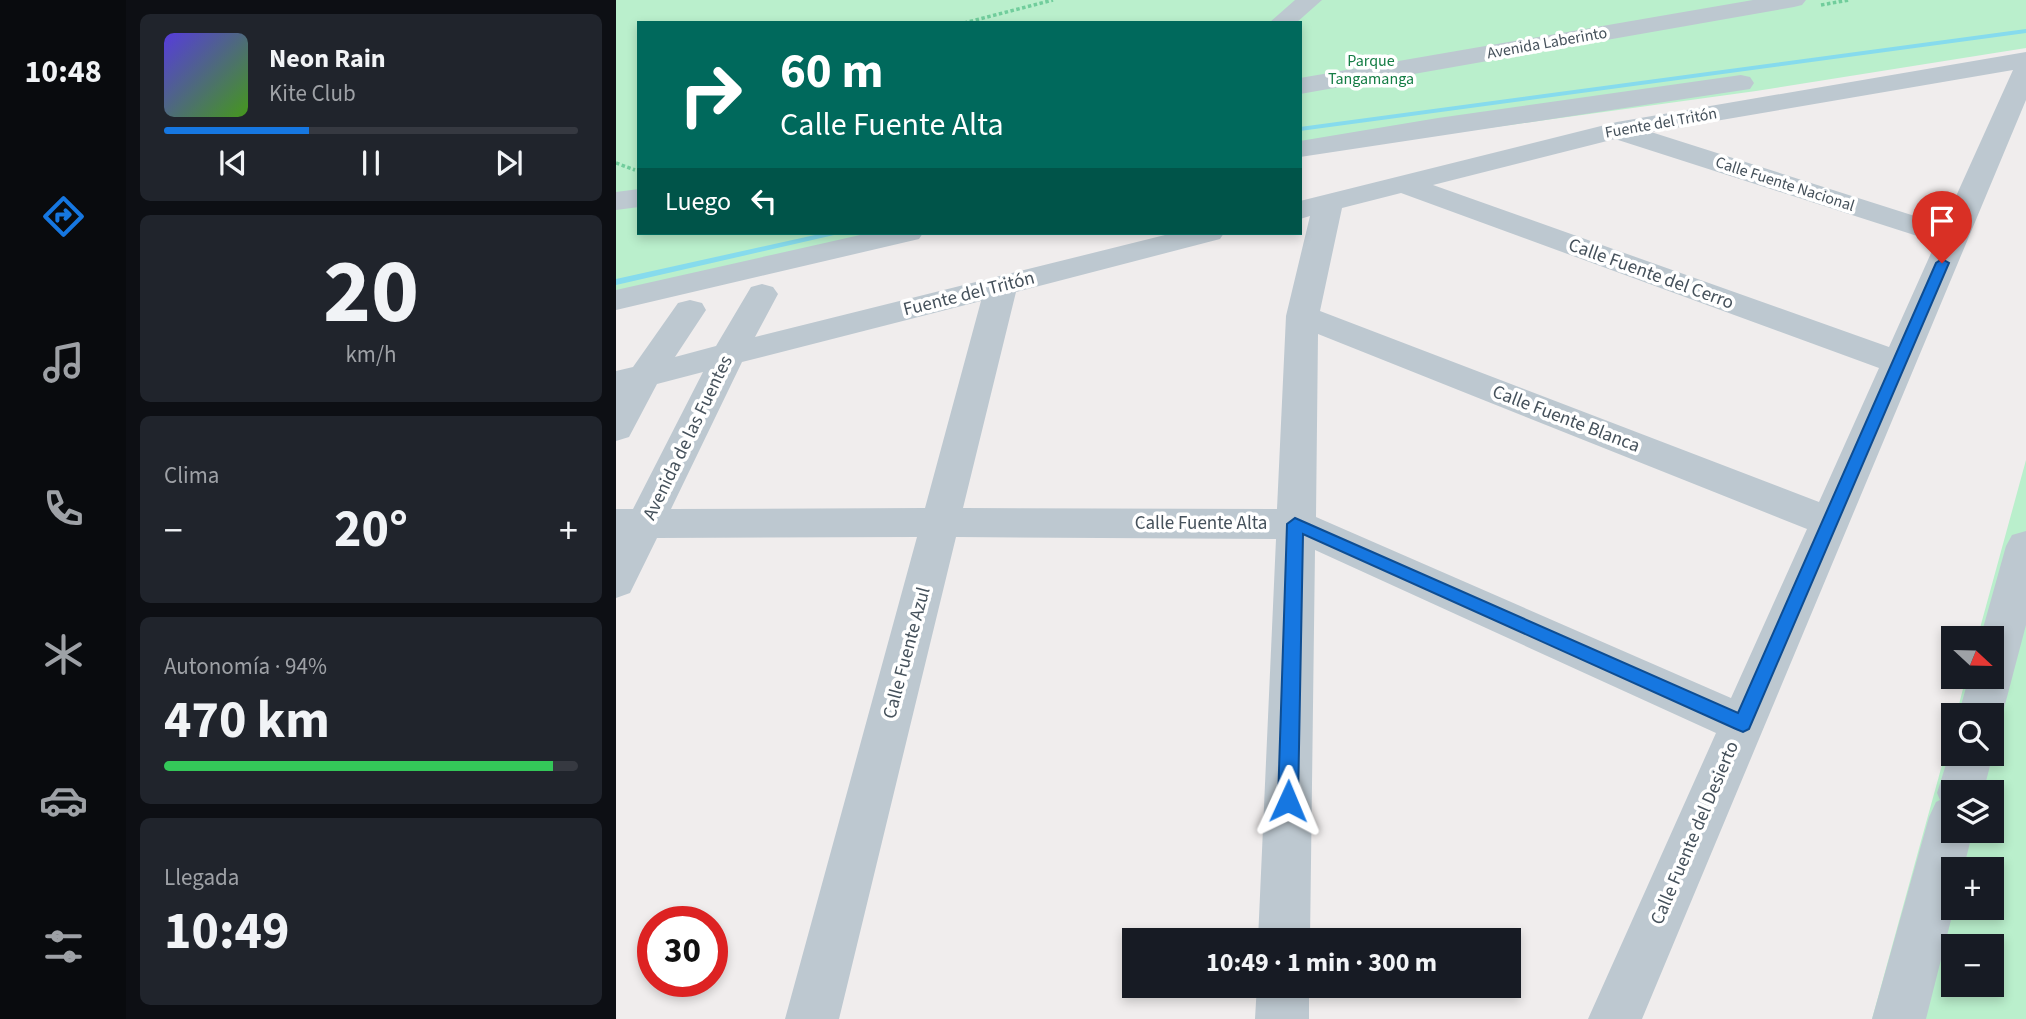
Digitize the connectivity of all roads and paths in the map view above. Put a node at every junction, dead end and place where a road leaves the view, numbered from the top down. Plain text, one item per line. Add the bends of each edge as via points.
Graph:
1 (1053, 0) edge
2 (1310, 0) edge
3 (1794, 0) edge
4 (972, 21) edge
5 (1284, 21) edge
6 (2026, 43) edge
7 (2026, 60) edge
8 (2026, 69) edge
9 (1302, 86) edge
10 (1617, 130) junction
11 (1302, 149) edge
12 (616, 163) edge
13 (637, 171) edge
14 (1403, 184) junction
15 (637, 198) edge
16 (616, 201) edge
17 (1314, 206) edge
18 (899, 235) edge
19 (1201, 235) edge
20 (1953, 238) junction
21 (1000, 286) junction
22 (762, 294) dead end
23 (616, 300) edge
24 (690, 310) dead end
25 (1302, 316) junction
26 (729, 354) junction
27 (1899, 363) junction
28 (630, 379) edge
29 (616, 428) edge
30 (942, 522) junction
31 (1830, 522) junction
32 (631, 523) edge
33 (1295, 524) junction
34 (2026, 546) edge
35 (616, 582) edge
36 (2004, 628) edge
37 (1743, 724) junction
38 (1946, 843) edge
39 (1284, 928) edge
40 (1283, 998) edge
41 (812, 1019) edge
42 (1282, 1019) edge
43 (1615, 1019) edge
44 (1899, 1019) edge

1 - 4 path
2 - 5 street
3 - 9 street, Avenida Laberinto
6 - 11 street via 1438,125
7 - 10 street, Fuente del Tritón
8 - 20 street, Calle Fuente del Desierto
10 - 14 street, Fuente del Tritón
10 - 20 street, Calle Fuente Nacional
12 - 13 path
14 - 17 street, Fuente del Tritón
14 - 27 street, Calle Fuente del Cerro
15 - 16 street
17 - 25 street
18 - 23 street
19 - 21 street, Fuente del Tritón
20 - 27 street, Calle Fuente del Desierto
21 - 26 street, Fuente del Tritón
21 - 30 street, Calle Fuente Azul
22 - 26 street, Avenida de las Fuentes
24 - 28 street
25 - 31 street, Calle Fuente Blanca
25 - 33 street
26 - 28 street, Fuente del Tritón
26 - 32 street, Avenida de las Fuentes
27 - 31 street, Calle Fuente del Desierto
28 - 29 street
30 - 32 street, Calle Fuente Alta
30 - 33 street, Calle Fuente Alta
30 - 41 street, Calle Fuente Azul
31 - 37 street, Calle Fuente del Desierto
32 - 35 street, Avenida de las Fuentes
33 - 37 street, Calle Fuente Alta
33 - 39 street
34 - 36 street
37 - 43 street, Calle Fuente del Desierto
38 - 44 street
40 - 42 street

